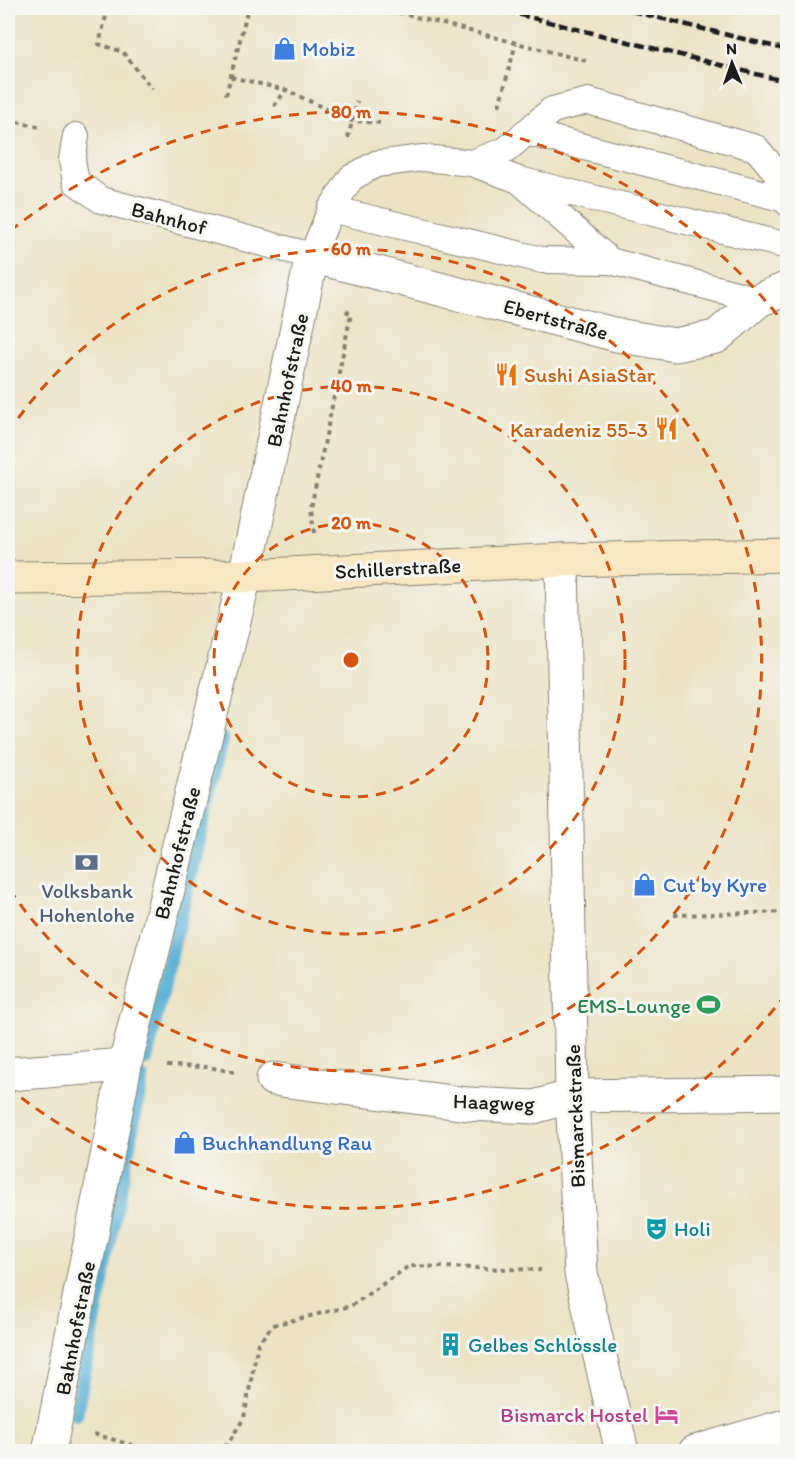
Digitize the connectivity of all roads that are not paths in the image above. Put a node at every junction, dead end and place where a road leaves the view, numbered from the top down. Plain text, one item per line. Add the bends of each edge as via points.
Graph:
1 (526, 132) junction
2 (76, 136) dead end
3 (472, 163) junction
4 (519, 180) junction
5 (786, 201) edge
6 (331, 209) junction
7 (788, 246) edge
8 (610, 261) junction
9 (310, 271) junction
10 (773, 294) edge
11 (788, 555) edge
12 (562, 560) junction
13 (244, 576) junction
14 (8, 578) edge
15 (125, 1065) junction
16 (8, 1074) edge
17 (273, 1079) road end
18 (788, 1093) edge
19 (572, 1096) junction
20 (788, 1425) edge
21 (53, 1437) edge
22 (622, 1452) edge
23 (695, 1452) edge

1 - 3 lane via 506,150
1 - 5 lane
1 - 5 lane via 552,110 588,101 756,148 776,172
2 - 9 lane, Bahnhof via 72,160 76,182 101,200
3 - 4 lane
3 - 6 lane via 423,158 376,164 351,178
4 - 7 lane
4 - 8 lane
6 - 8 lane via 542,260
6 - 9 lane
8 - 10 lane
9 - 10 street, Ebertstraße via 675,345 716,337
9 - 13 street, Bahnhofstraße
11 - 12 main road, Schillerstraße
12 - 13 main road, Schillerstraße
12 - 19 street, Bismarckstraße
13 - 14 main road, Schillerstraße
13 - 15 street, Bahnhofstraße
15 - 16 street
15 - 21 street, Bahnhofstraße
17 - 19 street, Haagweg via 468,1104 534,1107
18 - 19 street, Haagweg
19 - 22 street, Bismarckstraße via 581,1273
20 - 23 street

